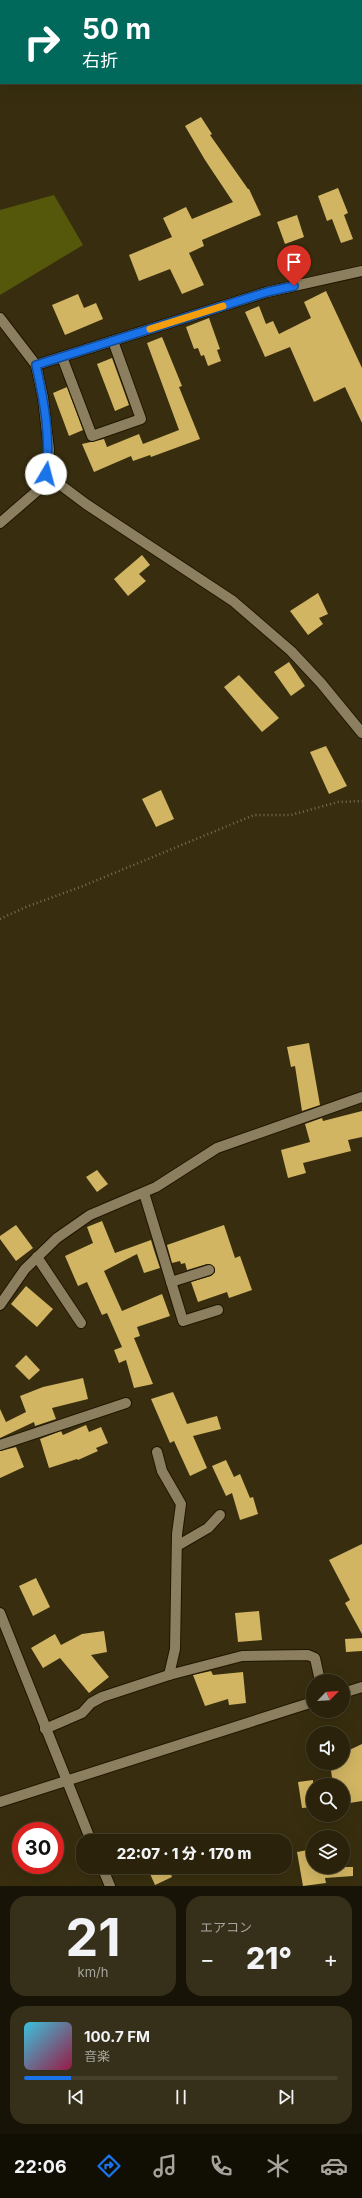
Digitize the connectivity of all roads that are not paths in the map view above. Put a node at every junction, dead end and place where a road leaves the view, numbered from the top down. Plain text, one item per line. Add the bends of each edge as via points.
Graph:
1 (362, 271) edge
2 (0, 318) edge
3 (113, 341) junction
4 (62, 357) junction
5 (36, 365) junction
6 (46, 474) junction
7 (0, 524) edge
8 (362, 733) edge
9 (362, 1097) edge
10 (144, 1193) junction
11 (37, 1257) junction
12 (209, 1270) dead end
13 (170, 1282) junction
14 (0, 1305) edge
15 (218, 1310) dead end
16 (81, 1323) dead end
17 (126, 1404) dead end
18 (0, 1445) edge
19 (156, 1452) dead end
20 (220, 1515) dead end
21 (176, 1546) junction
22 (0, 1613) edge
23 (318, 1674) edge
24 (169, 1675) junction
25 (362, 1687) edge
26 (350, 1691) edge
27 (306, 1704) edge
28 (45, 1729) junction
29 (66, 1781) junction
30 (0, 1802) edge
31 (88, 1834) edge
32 (105, 1874) edge
33 (110, 1886) edge

1 - 3 street via 267,292
2 - 5 street
3 - 4 street
3 - 4 street via 141,419 92,436
4 - 5 street
5 - 6 street via 49,450
6 - 7 street via 37,490
6 - 8 street via 86,504 238,605 291,651
9 - 10 street via 217,1148
10 - 11 street via 80,1221
10 - 13 street
11 - 14 street via 16,1280
11 - 16 street
12 - 13 street
13 - 15 street via 183,1321
17 - 18 street
19 - 21 street via 162,1471 181,1504
20 - 21 street via 208,1528
21 - 24 street via 176,1649
22 - 28 street
23 - 24 street via 315,1658 308,1655 242,1656
24 - 28 street via 102,1697 82,1712
25 - 26 street
27 - 29 street
28 - 29 street
29 - 30 street
29 - 31 street
32 - 33 street

